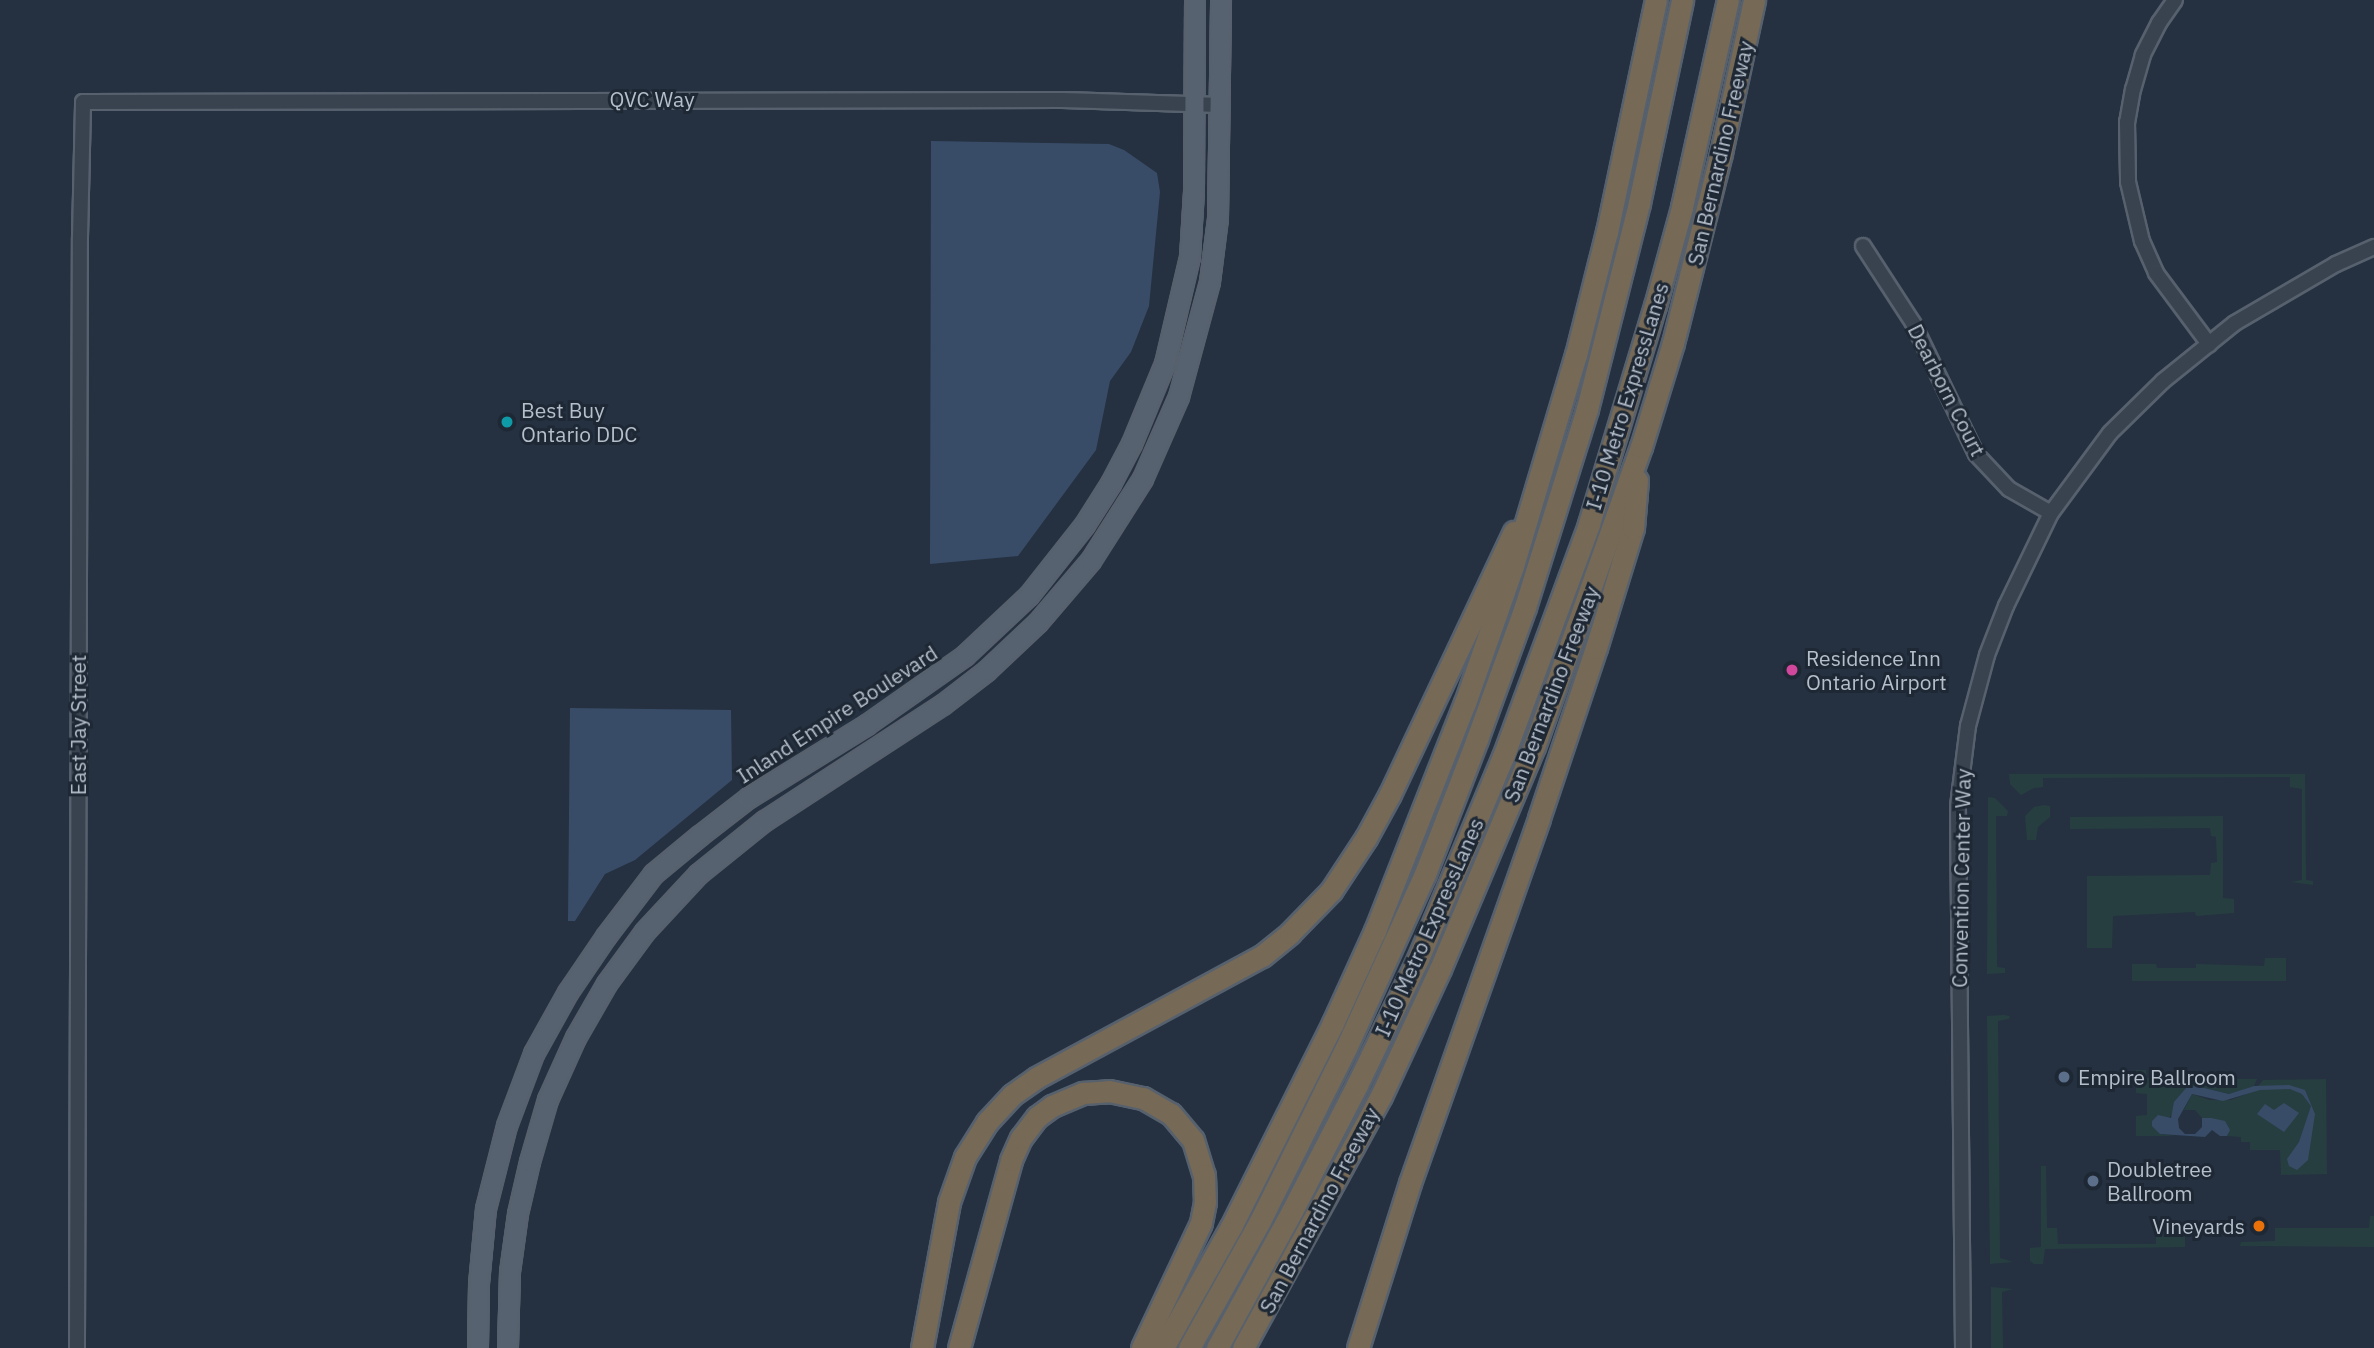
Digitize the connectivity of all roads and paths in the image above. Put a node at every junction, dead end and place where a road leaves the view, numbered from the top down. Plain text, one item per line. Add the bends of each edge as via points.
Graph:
1 (1195, 0) edge
2 (1221, 0) edge
3 (1656, 0) edge
4 (1682, 0) edge
5 (1728, 0) edge
6 (1754, 0) edge
7 (2175, 0) edge
8 (83, 102) joint
9 (1194, 104) junction
10 (1220, 105) junction
11 (1863, 246) dead end
12 (2374, 247) edge
13 (2210, 344) junction
14 (1641, 447) junction
15 (1540, 480) junction
16 (2051, 513) junction
17 (1371, 1303) junction
18 (77, 1348) edge
19 (478, 1348) edge
20 (508, 1348) edge
21 (922, 1348) edge
22 (959, 1348) edge
23 (1142, 1348) edge
24 (1163, 1348) edge
25 (1189, 1348) edge
26 (1217, 1348) edge
27 (1243, 1348) edge
28 (1358, 1348) edge
29 (1367, 1348) edge
30 (1963, 1348) edge

1 - 9 main road, Inland Empire Boulevard
2 - 10 main road
3 - 15 highway via 1607,232
4 - 25 highway, I-10 Metro ExpressLanes via 1639,203 1587,409 1482,726 1425,874 1346,1048 1260,1221
5 - 26 highway, I-10 Metro ExpressLanes via 1655,306 1588,524 1503,757 1418,959 1292,1212
6 - 14 highway, San Bernardino Freeway via 1694,265
7 - 13 street via 2143,55 2133,89 2127,121 2128,182 2142,241 2156,273
8 - 9 street, QVC Way via 1062,100
8 - 18 street, East Jay Street
9 - 10 street, QVC Way
9 - 19 main road, Inland Empire Boulevard via 1191,243 1178,310 1165,364 1111,484 1029,596 974,649 907,698 749,798 700,836 654,874 606,937 534,1054 507,1126 486,1209
10 - 20 main road via 1218,219 1210,282 1180,397 1143,479 1091,561 1038,623 943,705 765,821 699,874 645,932 607,984 553,1090 530,1162 510,1272
11 - 16 street, Dearborn Court via 1913,323 1976,454 2009,489
12 - 13 street, Convention Center Way via 2284,292
13 - 16 street, Convention Center Way via 2163,381 2110,433
14 - 17 highway via 1633,528 1539,818
14 - 27 highway, San Bernardino Freeway via 1534,747 1440,969 1381,1096
15 - 21 highway via 1390,794 1331,891 1262,956 1036,1078 987,1122 965,1157 949,1202
15 - 24 highway via 1469,691 1375,931 1231,1227
16 - 30 street, Convention Center Way via 1987,655 1961,768 1957,852
17 - 28 highway
17 - 29 highway
22 - 23 highway via 1021,1138 1052,1105 1083,1093 1109,1091 1143,1098 1171,1114 1193,1140 1204,1175 1201,1223

